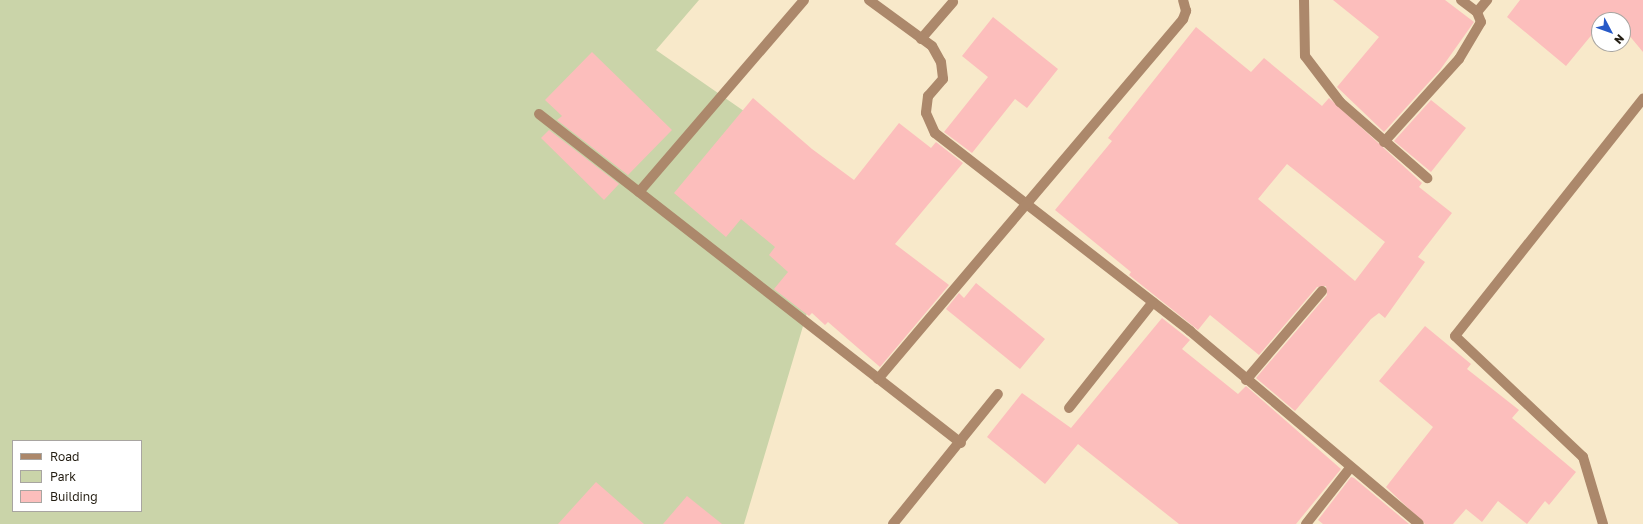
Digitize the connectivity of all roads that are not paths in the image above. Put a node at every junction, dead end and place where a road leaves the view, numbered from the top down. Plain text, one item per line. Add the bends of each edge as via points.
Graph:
1 (804, 0) edge
2 (868, 0) edge
3 (1183, 0) edge
4 (1304, 0) edge
5 (1461, 0) edge
6 (1487, 0) edge
7 (953, 2) dead end
8 (1477, 12) junction
9 (921, 38) junction
10 (1643, 99) edge
11 (539, 114) dead end
12 (1384, 142) junction
13 (1428, 178) dead end
14 (639, 192) junction
15 (1025, 201) junction
16 (1322, 291) dead end
17 (1153, 302) junction
18 (878, 379) junction
19 (1246, 380) junction
20 (998, 394) dead end
21 (1069, 408) dead end
22 (961, 443) junction
23 (1350, 468) junction
24 (893, 524) edge
25 (1306, 524) edge
26 (1419, 524) edge
27 (1603, 524) edge

1 - 14 street
2 - 9 street
3 - 15 street via 1186,10 1182,19
4 - 12 street via 1305,56 1340,102
5 - 8 street
6 - 8 street
7 - 9 street
8 - 12 street via 1481,22 1459,59
9 - 15 street via 932,46 941,62 943,79 928,96 926,113 935,133
10 - 27 street via 1455,336 1583,457
11 - 14 street
12 - 13 street
14 - 18 street
15 - 17 street
15 - 18 street
16 - 19 street
17 - 19 street
17 - 21 street
18 - 22 street
19 - 23 street
20 - 22 street
22 - 24 street
23 - 25 street
23 - 26 street

